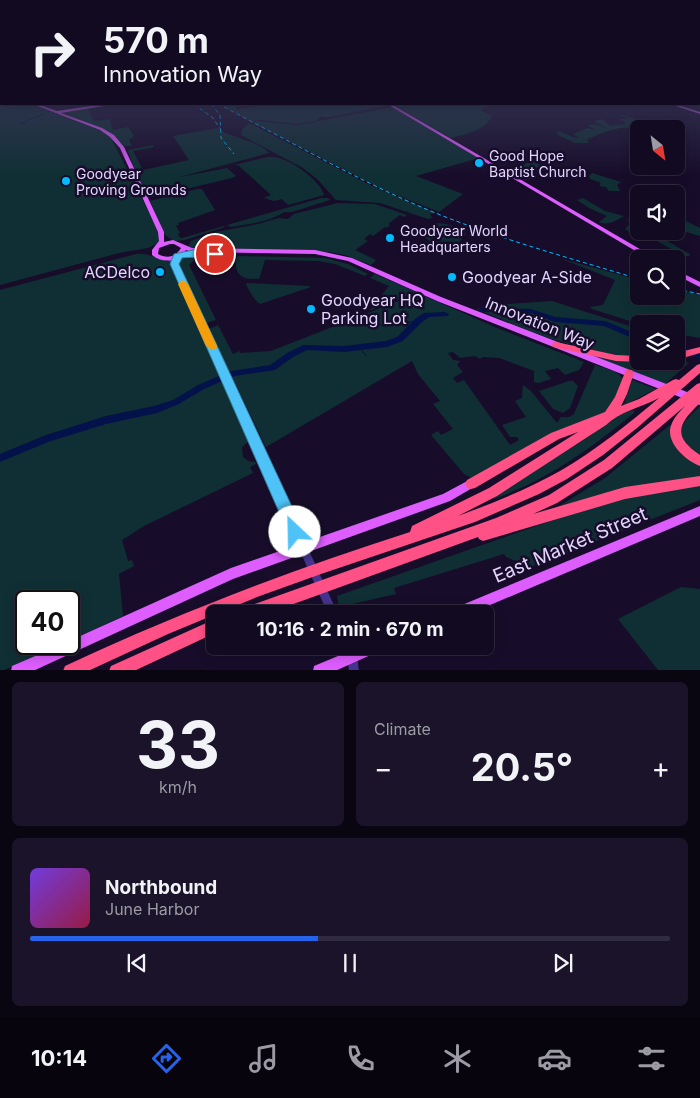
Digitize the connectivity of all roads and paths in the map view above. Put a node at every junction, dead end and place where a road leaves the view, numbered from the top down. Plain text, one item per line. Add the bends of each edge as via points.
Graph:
1 (57, 113) edge
2 (405, 113) edge
3 (161, 232) junction
4 (174, 242) junction
5 (158, 247) junction
6 (184, 248) junction
7 (639, 250) edge
8 (176, 259) junction
9 (370, 269) junction
10 (685, 277) edge
11 (700, 285) edge
12 (556, 345) junction
13 (700, 350) edge
14 (685, 354) edge
15 (630, 359) edge
16 (699, 369) edge
17 (629, 373) junction
18 (671, 389) junction
19 (695, 397) edge
20 (700, 461) edge
21 (700, 481) edge
22 (471, 484) joint
23 (700, 511) edge
24 (385, 546) junction
25 (303, 548) junction
26 (429, 549) junction
27 (329, 583) joint
28 (313, 589) joint
29 (270, 605) edge
30 (329, 605) edge
31 (475, 605) edge
32 (206, 630) edge
33 (176, 643) junction
34 (343, 655) edge
35 (351, 655) edge
36 (17, 670) edge
37 (70, 670) edge
38 (116, 670) edge
39 (127, 670) edge
40 (319, 670) edge
41 (354, 670) edge

1 - 3 main road via 101,129 116,140
2 - 7 main road
3 - 4 main road
3 - 5 main road via 162,240
4 - 5 main road
4 - 6 main road
5 - 8 main road via 154,252 156,256
6 - 8 main road
6 - 9 main road, Innovation Way via 323,253 350,259
8 - 9 main road, Innovation Way via 197,253 314,256
8 - 25 street via 222,370
9 - 12 main road, Innovation Way
10 - 11 main road
12 - 15 highway
12 - 17 main road, Innovation Way
13 - 14 highway
16 - 18 highway
17 - 19 main road, Innovation Way
17 - 24 highway via 616,408 590,431 493,492
18 - 22 highway via 555,436
18 - 24 highway via 606,446 549,483 484,512
19 - 20 highway via 675,428 683,448
19 - 26 highway via 575,486 524,513
21 - 26 highway via 618,495
22 - 25 main road via 446,498
23 - 31 main road, East Market Street
24 - 37 highway via 204,610
25 - 30 street
25 - 36 main road via 230,574
26 - 27 highway
27 - 28 highway
28 - 29 highway
32 - 33 highway
33 - 38 highway
33 - 39 highway
34 - 40 main road
35 - 41 street

